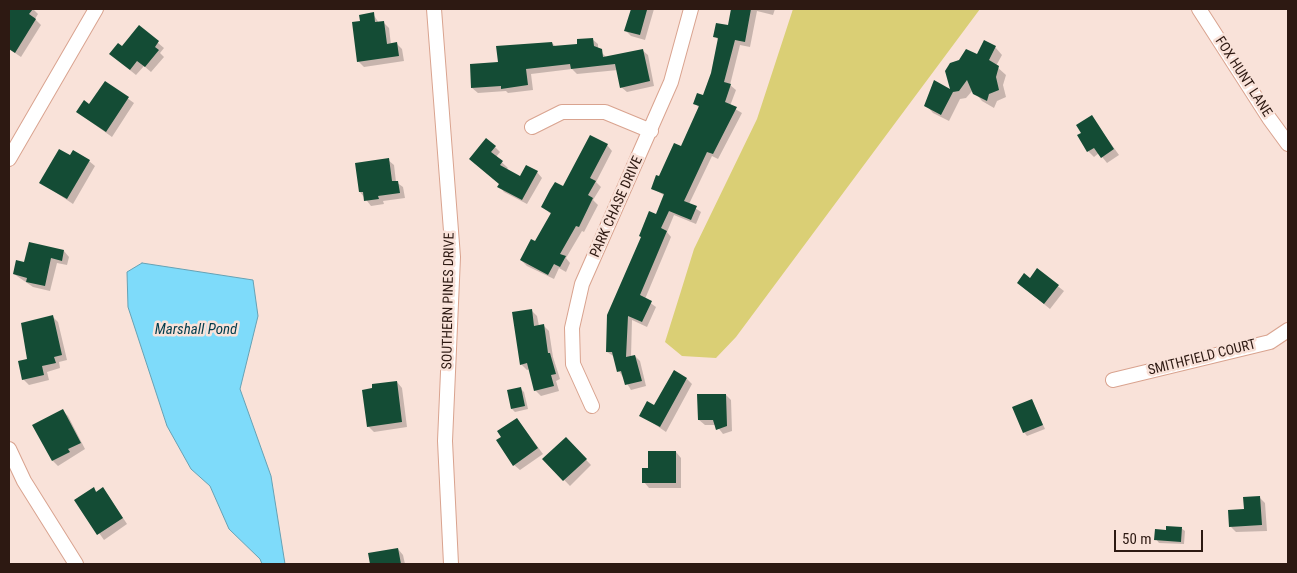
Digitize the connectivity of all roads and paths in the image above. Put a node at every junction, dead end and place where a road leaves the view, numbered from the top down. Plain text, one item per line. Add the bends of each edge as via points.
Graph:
1 (96, 9) edge
2 (434, 9) edge
3 (691, 9) edge
4 (1199, 9) edge
5 (532, 127) dead end
6 (651, 131) junction
7 (1288, 144) edge
8 (9, 159) edge
9 (1288, 330) edge
10 (1113, 380) dead end
11 (592, 406) dead end
12 (9, 449) edge
13 (76, 564) edge
14 (452, 564) edge

1 - 8 street
2 - 14 street, SOUTHERN PINES DRIVE via 453,257 444,440
3 - 6 street, PARK CHASE DRIVE via 671,82
4 - 7 street, FOX HUNT LANE
5 - 6 street via 562,112 605,112
6 - 11 street, PARK CHASE DRIVE via 582,284 572,328 573,364
9 - 10 street, SMITHFIELD COURT via 1270,342
12 - 13 street via 24,482

